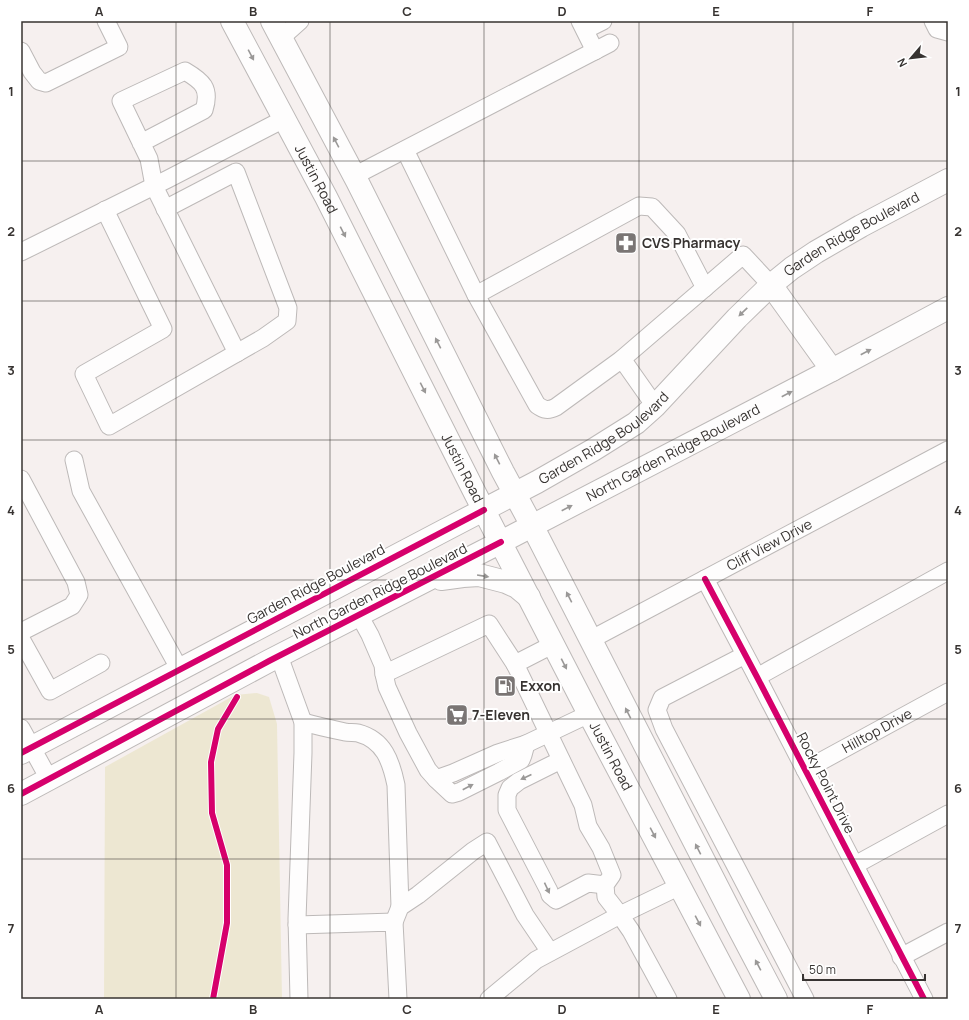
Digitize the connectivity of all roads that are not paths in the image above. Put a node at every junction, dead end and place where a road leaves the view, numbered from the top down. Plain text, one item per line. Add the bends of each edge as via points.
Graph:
1 (106, 21) edge
2 (232, 21) edge
3 (300, 21) edge
4 (603, 21) edge
5 (933, 21) edge
6 (583, 26) edge
7 (277, 29) edge
8 (948, 32) edge
9 (21, 51) edge
10 (284, 119) junction
11 (141, 142) junction
12 (405, 150) junction
13 (354, 176) junction
14 (948, 180) edge
15 (154, 186) junction
16 (326, 197) junction
17 (165, 209) junction
18 (105, 210) junction
19 (21, 252) edge
20 (771, 285) junction
21 (705, 288) junction
22 (476, 295) junction
23 (948, 308) edge
24 (237, 353) junction
25 (622, 359) junction
26 (832, 370) junction
27 (655, 406) junction
28 (948, 450) edge
29 (74, 460) dead end
30 (21, 479) edge
31 (515, 494) junction
32 (484, 510) junction
33 (532, 526) junction
34 (502, 542) junction
35 (948, 571) edge
36 (705, 579) junction
37 (417, 586) junction
38 (530, 598) junction
39 (359, 615) junction
40 (21, 632) edge
41 (21, 639) edge
42 (590, 640) junction
43 (554, 644) junction
44 (745, 655) junction
45 (274, 659) junction
46 (101, 663) dead end
47 (515, 664) junction
48 (180, 670) junction
49 (384, 674) junction
50 (757, 677) junction
51 (948, 692) edge
52 (196, 700) junction
53 (589, 714) junction
54 (303, 722) junction
55 (21, 728) edge
56 (548, 734) junction
57 (26, 751) edge
58 (561, 760) junction
59 (805, 770) junction
60 (49, 779) junction
61 (21, 794) edge
62 (948, 814) edge
63 (855, 865) junction
64 (605, 885) junction
65 (680, 886) junction
66 (397, 915) junction
67 (620, 915) junction
68 (297, 925) junction
69 (948, 932) edge
70 (550, 952) junction
71 (902, 957) junction
72 (298, 999) edge
73 (398, 999) edge
74 (489, 999) edge
75 (668, 999) edge
76 (739, 999) edge
77 (776, 999) edge
78 (805, 999) edge
79 (924, 999) edge

1 - 9 street via 119,47 46,83 39,81
2 -> 10 main road, Justin Road
3 - 7 street
4 - 6 street
5 - 8 street via 937,29
6 - 12 street via 603,47
13 -> 7 main road
10 - 15 street
10 - 16 main road, Justin Road
11 - 11 street via 121,101 184,71 198,78 206,90 207,101 204,110
11 - 15 street via 149,159
12 - 13 street
12 - 22 street
13 - 16 main road
31 -> 13 main road
14 - 20 main road, Garden Ridge Boulevard via 816,252
15 - 17 street
15 - 18 street
16 -> 32 main road, Justin Road
17 - 24 street
17 - 24 street via 236,172 288,308 287,320
18 - 19 street
18 - 24 street via 163,329 84,374 109,426
20 - 21 street via 742,255
20 - 26 main road
20 -> 27 main road, Garden Ridge Boulevard
21 - 22 street via 677,234 652,208 639,206
21 - 25 street
22 - 25 street via 537,405 543,410 556,407
26 -> 23 main road, North Garden Ridge Boulevard
25 - 27 street
33 -> 26 main road, North Garden Ridge Boulevard
27 - 31 main road, Garden Ridge Boulevard via 636,423
28 - 36 street, Cliff View Drive
29 - 48 street via 81,491
30 - 40 street via 76,582 79,595 72,606
31 - 32 main road, Garden Ridge Boulevard
31 - 33 main road
32 - 34 main road, Justin Road
32 - 48 main road, Garden Ridge Boulevard
33 - 34 main road, North Garden Ridge Boulevard
42 -> 33 main road
34 - 37 main road, North Garden Ridge Boulevard
34 - 38 main road, Justin Road
35 - 50 street
36 - 42 street, Cliff View Drive
36 - 44 street, Rocky Point Drive
37 -> 38 main road via 442,578 479,575 506,582
37 - 39 main road, North Garden Ridge Boulevard
38 - 43 main road, Justin Road
39 - 45 main road, North Garden Ridge Boulevard
39 - 49 street via 383,665
41 - 46 street via 50,691
77 -> 42 main road
43 - 47 street
43 -> 53 main road, Justin Road
44 - 50 street, Rocky Point Drive
44 - 78 street via 662,698 657,710 664,729
45 - 52 main road
45 - 54 street
47 - 49 street via 489,624
47 - 56 street
48 - 52 main road
48 - 57 main road, Garden Ridge Boulevard
49 - 56 street via 408,733 428,770 436,779
50 - 59 street, Rocky Point Drive
51 - 59 street, Hilltop Drive
52 - 60 main road
53 - 56 street
53 -> 65 main road, Justin Road
54 - 66 street via 371,739 385,752 390,761 396,785
54 - 68 street
55 - 57 street
56 - 58 street
57 - 60 street
58 - 64 street via 583,805 588,826 612,875
58 -> 64 street via 510,788 507,795 507,810 550,895 556,900 588,883
59 - 63 street, Rocky Point Drive
60 - 61 main road
62 - 63 street
63 - 71 street, Rocky Point Drive
64 - 67 street via 606,897
65 - 67 street
65 -> 76 main road, Justin Road
66 - 68 street
66 - 70 street via 418,895 487,842 525,915
66 - 73 street
67 - 70 street
67 - 75 street
68 - 72 street
69 - 71 street
70 - 74 street via 536,960
71 - 79 street, Rocky Point Drive

